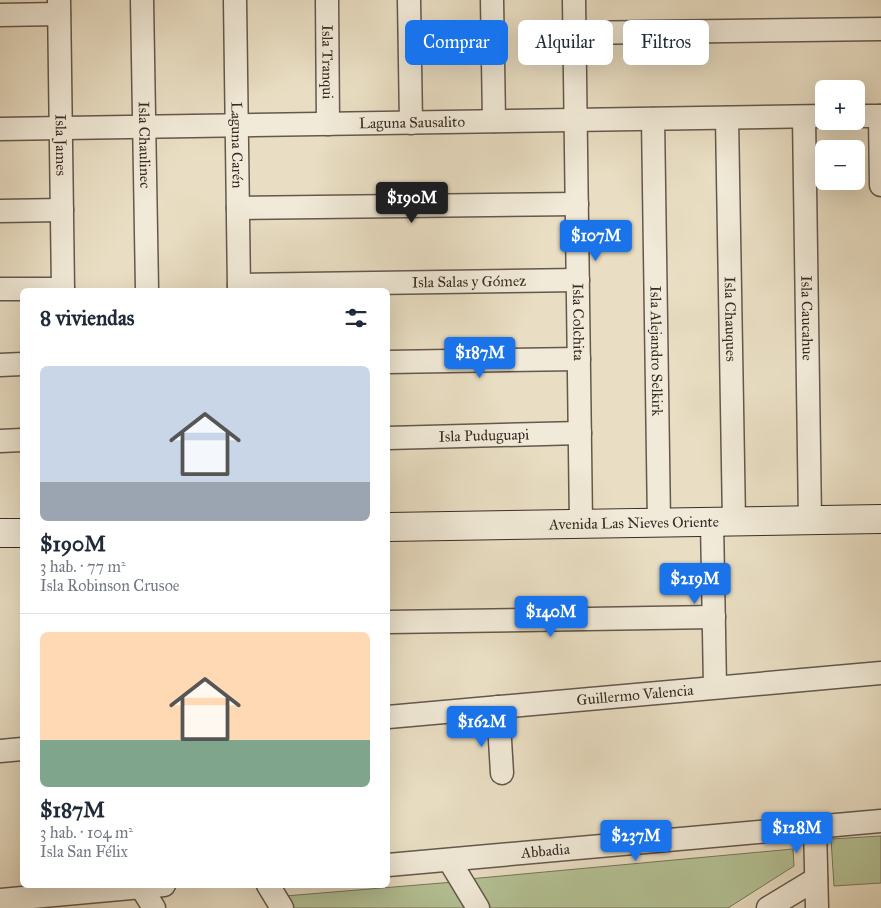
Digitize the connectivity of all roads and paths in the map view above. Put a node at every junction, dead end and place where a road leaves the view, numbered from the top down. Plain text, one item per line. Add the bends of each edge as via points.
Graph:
1 (142, 0) edge
2 (235, 0) edge
3 (327, 0) edge
4 (409, 0) edge
5 (492, 0) edge
6 (574, 0) edge
7 (59, 7) edge
8 (0, 15) edge
9 (574, 20) edge
10 (881, 29) edge
11 (613, 32) edge
12 (575, 65) edge
13 (865, 116) edge
14 (881, 116) edge
15 (814, 117) edge
16 (727, 118) junction
17 (653, 119) junction
18 (576, 120) junction
19 (411, 122) junction
20 (494, 122) junction
21 (328, 124) junction
22 (236, 125) junction
23 (144, 127) junction
24 (61, 128) junction
25 (0, 129) edge
26 (881, 185) edge
27 (577, 204) junction
28 (238, 208) junction
29 (62, 210) junction
30 (0, 211) edge
31 (578, 280) junction
32 (63, 288) edge
33 (147, 288) edge
34 (239, 288) edge
35 (0, 290) edge
36 (20, 290) edge
37 (579, 359) junction
38 (390, 362) edge
39 (20, 364) edge
40 (0, 365) edge
41 (580, 433) junction
42 (390, 438) edge
43 (20, 440) edge
44 (0, 441) edge
45 (881, 519) edge
46 (810, 520) junction
47 (723, 522) junction
48 (659, 523) junction
49 (581, 524) junction
50 (390, 527) edge
51 (0, 533) edge
52 (20, 533) edge
53 (714, 617) junction
54 (390, 622) edge
55 (881, 673) edge
56 (715, 688) junction
57 (498, 707) junction
58 (390, 717) edge
59 (20, 749) edge
60 (0, 751) edge
61 (502, 773) dead end
62 (881, 821) edge
63 (815, 827) junction
64 (449, 860) junction
65 (390, 865) edge
66 (816, 879) junction
67 (132, 888) edge
68 (142, 888) edge
69 (270, 888) edge
70 (3, 902) edge
71 (154, 908) edge
72 (282, 908) edge
73 (478, 908) edge
74 (768, 908) edge
75 (817, 908) edge

1 - 23 street, Isla Chaulinec
2 - 22 street, Laguna Carén
3 - 21 street, Isla Tranqui
4 - 19 street
5 - 20 street
6 - 9 street, Isla Colchita
7 - 8 street
7 - 24 street, Isla James
10 - 11 street
12 - 18 street, Isla Colchita
13 - 14 street
14 - 26 street
15 - 16 street, Laguna Sausalito
15 - 46 street, Isla Caucahue
16 - 17 street, Laguna Sausalito
16 - 47 street, Isla Chauques
17 - 18 street, Laguna Sausalito
17 - 48 street, Isla Alejandro Selkirk
18 - 20 street, Laguna Sausalito
18 - 27 street, Isla Colchita
19 - 20 street, Laguna Sausalito
19 - 21 street, Laguna Sausalito
21 - 22 street, Laguna Sausalito
22 - 23 street, Laguna Sausalito
22 - 28 street, Laguna Carén
23 - 24 street, Laguna Sausalito
23 - 33 street, Isla Chaulinec
24 - 25 street, Laguna Sausalito
24 - 29 street, Isla James
27 - 28 street
27 - 31 street, Isla Colchita
28 - 34 street, Laguna Carén
29 - 30 street
29 - 32 street, Isla James
31 - 34 street, Isla Salas y Gómez
31 - 37 street, Isla Colchita
35 - 36 street
37 - 38 street
37 - 41 street, Isla Colchita
39 - 40 street
41 - 42 street, Isla Puduguapi
41 - 49 street, Isla Colchita
43 - 44 street
45 - 46 street, Avenida Las Nieves Oriente
46 - 47 street, Avenida Las Nieves Oriente
47 - 48 street, Avenida Las Nieves Oriente
47 - 53 street, Isla Chauques
48 - 49 street, Avenida Las Nieves Oriente
49 - 50 street, Avenida Las Nieves Oriente
51 - 52 street
53 - 54 street
53 - 56 street, Isla Chauques
55 - 56 street, Guillermo Valencia
56 - 57 street, Guillermo Valencia
57 - 58 street, Guillermo Valencia
57 - 61 street
59 - 60 street
62 - 63 street, Abbadia
63 - 64 street, Abbadia
63 - 66 street
64 - 65 street, Abbadia
64 - 73 street
66 - 74 street
66 - 75 street
67 - 70 street
68 - 71 street
69 - 72 street

